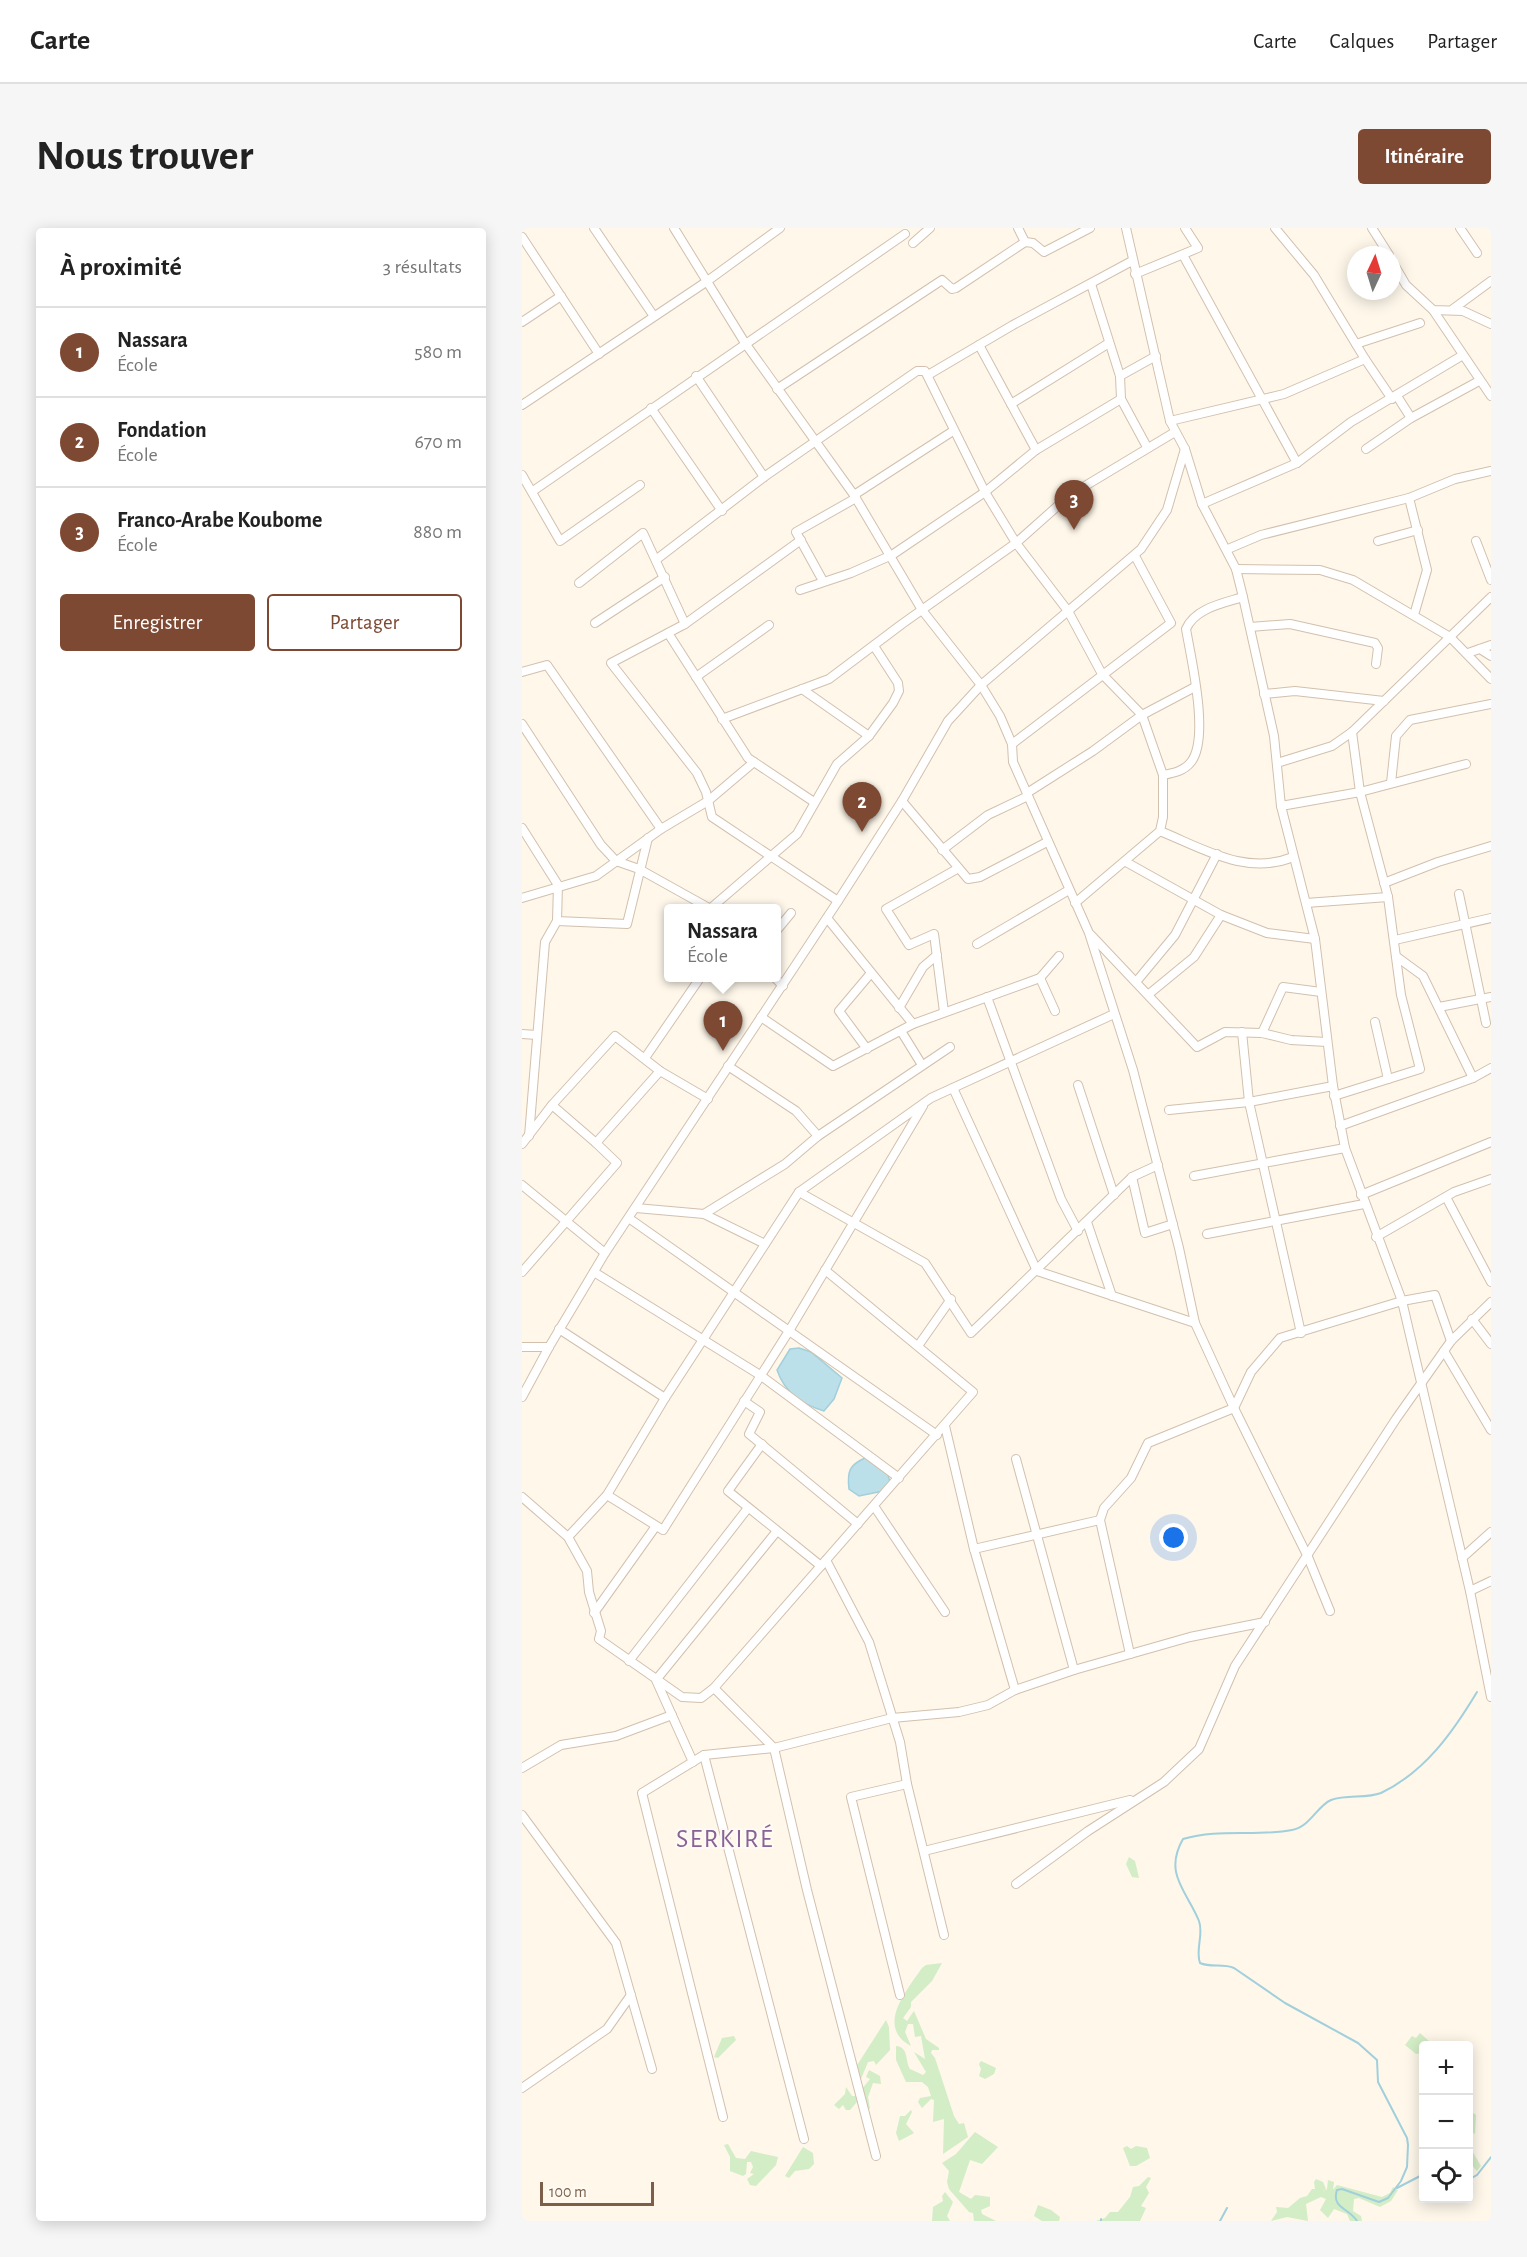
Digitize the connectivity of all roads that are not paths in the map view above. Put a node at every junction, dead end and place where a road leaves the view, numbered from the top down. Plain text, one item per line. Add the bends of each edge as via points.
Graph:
1 (594, 228) edge
2 (674, 228) edge
3 (780, 228) edge
4 (930, 228) edge
5 (1018, 228) edge
6 (1090, 228) edge
7 (1126, 228) edge
8 (1185, 228) edge
9 (1275, 228) edge
10 (1372, 228) edge
11 (1460, 228) edge
12 (904, 234) dead end
13 (522, 237) edge
14 (1025, 242) junction
15 (913, 243) dead end
16 (1383, 246) edge
17 (1477, 253) dead end
18 (1183, 255) junction
19 (1132, 261) junction
20 (1135, 274) junction
21 (1401, 276) edge
22 (1491, 281) edge
23 (706, 282) junction
24 (1091, 284) junction
25 (561, 296) junction
26 (1454, 309) junction
27 (1433, 310) junction
28 (653, 315) junction
29 (522, 322) edge
30 (1420, 323) dead end
31 (1491, 324) edge
32 (1109, 343) junction
33 (745, 344) junction
34 (1356, 344) junction
35 (979, 345) junction
36 (599, 354) junction
37 (1463, 355) junction
38 (1156, 356) junction
39 (1365, 359) junction
40 (928, 375) junction
41 (696, 376) junction
42 (1120, 376) junction
43 (1479, 381) junction
44 (777, 389) junction
45 (1491, 396) edge
46 (1394, 397) junction
47 (1121, 399) junction
48 (1261, 400) junction
49 (1011, 404) junction
50 (522, 405) edge
51 (651, 408) junction
52 (1412, 418) junction
53 (1170, 421) junction
54 (954, 431) junction
55 (1174, 432) junction
56 (813, 441) junction
57 (1148, 447) junction
58 (1185, 449) junction
59 (1366, 449) dead end
60 (1036, 450) junction
61 (1297, 463) junction
62 (1491, 471) edge
63 (522, 475) edge
64 (764, 477) junction
65 (640, 485) dead end
66 (533, 491) junction
67 (985, 492) junction
68 (855, 497) junction
69 (1409, 498) junction
70 (1202, 504) junction
71 (722, 511) junction
72 (1418, 530) junction
73 (801, 540) junction
74 (1476, 540) dead end
75 (1378, 541) dead end
76 (1016, 543) junction
77 (1228, 549) junction
78 (892, 555) junction
79 (1135, 556) junction
80 (657, 559) junction
81 (1236, 569) junction
82 (665, 577) junction
83 (1491, 580) edge
84 (823, 581) junction
85 (579, 583) dead end
86 (800, 590) dead end
87 (1243, 597) junction
88 (1491, 597) edge
89 (922, 610) junction
90 (1068, 611) junction
91 (1414, 615) junction
92 (595, 622) dead end
93 (685, 624) junction
94 (769, 625) dead end
95 (1250, 627) junction
96 (668, 633) junction
97 (1450, 637) junction
98 (1491, 645) edge
99 (874, 646) junction
100 (1480, 649) junction
101 (1468, 653) junction
102 (1491, 656) edge
103 (1376, 664) dead end
104 (523, 669) edge
105 (1102, 674) junction
106 (696, 677) junction
107 (1491, 679) edge
108 (981, 685) junction
109 (1195, 687) junction
110 (802, 689) junction
111 (1264, 694) junction
112 (1384, 700) junction
113 (1491, 705) edge
114 (1142, 715) junction
115 (722, 719) junction
116 (522, 724) edge
117 (1352, 732) junction
118 (869, 736) junction
119 (1012, 744) junction
120 (754, 762) junction
121 (1277, 763) junction
122 (1466, 764) dead end
123 (1163, 775) junction
124 (1391, 783) junction
125 (1360, 792) junction
126 (1027, 795) junction
127 (708, 801) junction
128 (902, 801) junction
129 (814, 802) junction
130 (1281, 806) junction
131 (522, 828) edge
132 (661, 829) junction
133 (1160, 831) junction
134 (648, 838) junction
135 (1047, 842) junction
136 (1491, 846) edge
137 (942, 850) junction
138 (1217, 854) junction
139 (769, 856) junction
140 (1293, 857) junction
141 (616, 861) junction
142 (1126, 862) junction
143 (957, 868) junction
144 (639, 869) junction
145 (1384, 884) junction
146 (558, 885) junction
147 (1069, 890) junction
148 (1460, 894) dead end
149 (1388, 897) junction
150 (522, 898) edge
151 (1195, 899) junction
152 (838, 901) junction
153 (1075, 903) junction
154 (1306, 903) junction
155 (701, 904) edge
156 (716, 904) edge
157 (791, 913) dead end
158 (1221, 915) junction
159 (827, 918) junction
160 (1491, 918) edge
161 (557, 921) junction
162 (1467, 923) junction
163 (781, 925) edge
164 (1089, 933) junction
165 (1315, 939) junction
166 (1395, 940) junction
167 (977, 944) dead end
168 (937, 956) junction
169 (1059, 956) dead end
170 (1397, 957) junction
171 (871, 973) junction
172 (1040, 978) junction
173 (697, 982) edge
174 (779, 982) edge
175 (1136, 982) junction
176 (783, 986) junction
177 (1321, 992) junction
178 (1149, 994) junction
179 (987, 997) junction
180 (1487, 998) edge
181 (1439, 1007) junction
182 (899, 1008) junction
183 (1054, 1011) dead end
184 (944, 1012) junction
185 (1114, 1014) junction
186 (761, 1017) junction
187 (1375, 1022) dead end
188 (1486, 1023) dead end
189 (913, 1024) junction
190 (901, 1031) junction
191 (1242, 1032) junction
192 (1262, 1033) junction
193 (522, 1034) edge
194 (537, 1035) junction
195 (1327, 1042) junction
196 (950, 1047) dead end
197 (867, 1048) junction
198 (645, 1058) junction
199 (1011, 1062) junction
200 (922, 1065) junction
201 (728, 1066) junction
202 (1490, 1070) edge
203 (660, 1071) junction
204 (1473, 1078) junction
205 (1388, 1079) junction
206 (1078, 1085) dead end
207 (1333, 1086) junction
208 (953, 1088) junction
209 (1334, 1096) junction
210 (708, 1099) junction
211 (1249, 1101) junction
212 (925, 1103) junction
213 (552, 1106) junction
214 (1169, 1110) dead end
215 (1340, 1126) junction
216 (529, 1136) junction
217 (818, 1136) junction
218 (1491, 1142) edge
219 (596, 1143) junction
220 (522, 1144) edge
221 (1345, 1148) junction
222 (1263, 1164) junction
223 (1158, 1165) junction
224 (1194, 1176) dead end
225 (1132, 1177) junction
226 (1491, 1179) edge
227 (522, 1185) edge
228 (799, 1192) junction
229 (1114, 1195) junction
230 (1361, 1195) junction
231 (1446, 1197) junction
232 (1364, 1204) junction
233 (636, 1208) junction
234 (704, 1214) junction
235 (630, 1219) junction
236 (1276, 1221) junction
237 (567, 1222) junction
238 (1087, 1222) junction
239 (851, 1223) junction
240 (1173, 1224) junction
241 (1078, 1231) junction
242 (1208, 1234) dead end
243 (1376, 1237) junction
244 (765, 1244) junction
245 (605, 1252) junction
246 (825, 1270) junction
247 (1037, 1271) junction
248 (522, 1272) edge
249 (594, 1272) junction
250 (1491, 1282) edge
251 (734, 1292) junction
252 (1112, 1296) junction
253 (951, 1299) junction
254 (1402, 1301) junction
255 (1491, 1302) edge
256 (1472, 1319) junction
257 (1195, 1323) junction
258 (559, 1329) junction
259 (789, 1331) junction
260 (1301, 1333) junction
261 (702, 1340) junction
262 (1451, 1341) junction
263 (1491, 1344) edge
264 (918, 1346) junction
265 (522, 1347) edge
266 (549, 1347) junction
267 (1444, 1351) junction
268 (760, 1375) junction
269 (1421, 1384) junction
270 (522, 1397) edge
271 (665, 1398) junction
272 (744, 1401) junction
273 (1234, 1408) junction
274 (945, 1426) junction
275 (1491, 1430) edge
276 (938, 1435) junction
277 (762, 1444) junction
278 (1016, 1459) dead end
279 (899, 1478) junction
280 (607, 1495) junction
281 (522, 1497) edge
282 (874, 1506) junction
283 (748, 1508) junction
284 (1100, 1520) junction
285 (858, 1524) junction
286 (656, 1526) junction
287 (777, 1531) junction
288 (1491, 1532) edge
289 (1036, 1534) junction
290 (568, 1537) junction
291 (974, 1549) junction
292 (1308, 1557) junction
293 (1462, 1558) junction
294 (823, 1563) junction
295 (1491, 1581) edge
296 (1470, 1591) junction
297 (1330, 1611) dead end
298 (945, 1612) dead end
299 (594, 1613) junction
300 (1264, 1622) junction
301 (1130, 1654) junction
302 (1488, 1659) edge
303 (629, 1661) junction
304 (1074, 1670) junction
305 (656, 1680) junction
306 (714, 1688) junction
307 (1015, 1690) junction
308 (1491, 1697) edge
309 (672, 1715) junction
310 (892, 1718) junction
311 (774, 1748) junction
312 (704, 1755) junction
313 (693, 1762) junction
314 (522, 1768) edge
315 (907, 1784) junction
316 (1139, 1798) junction
317 (522, 1815) edge
318 (924, 1851) junction
319 (1016, 1884) dead end
320 (944, 1935) dead end
321 (631, 1995) junction
322 (900, 1995) dead end
323 (652, 2069) dead end
324 (522, 2088) edge
325 (723, 2117) dead end
326 (804, 2139) dead end
327 (876, 2156) dead end

1 - 28 street
2 - 23 street
3 - 23 street
4 - 15 street
5 - 14 street
6 - 14 street via 1044,252
7 - 19 street
8 - 18 street via 1198,248
9 - 34 street via 1305,261
10 - 16 street
11 - 17 street
12 - 33 street
13 - 25 street
14 - 44 street via 956,288 942,280
18 - 20 street
18 - 48 street
19 - 20 street
19 - 24 street
20 - 38 street
21 - 27 street
22 - 26 street
23 - 28 street
23 - 33 street
24 - 32 street
24 - 35 street
25 - 29 street
25 - 36 street
26 - 27 street
26 - 31 street
27 - 37 street
28 - 36 street
30 - 34 street
32 - 42 street
32 - 49 street
33 - 41 street
33 - 44 street
34 - 39 street
35 - 40 street
35 - 49 street
36 - 50 street
37 - 43 street
37 - 46 street
38 - 42 street
38 - 53 street
39 - 46 street
39 - 48 street
40 - 54 street
40 - 56 street via 917,371
41 - 51 street
41 - 64 street
42 - 47 street
43 - 45 street
43 - 52 street
44 - 56 street
46 - 52 street
46 - 61 street via 1351,422
47 - 57 street
47 - 60 street
48 - 53 street
48 - 61 street
49 - 60 street
51 - 66 street
51 - 71 street
52 - 59 street
53 - 55 street
54 - 67 street
54 - 68 street
55 - 57 street
55 - 58 street
56 - 64 street
56 - 68 street
57 - 76 street via 1070,495
58 - 70 street
58 - 79 street via 1167,510
60 - 67 street
61 - 70 street
62 - 69 street via 1455,479
63 - 66 street
64 - 71 street
65 - 66 street via 560,541
67 - 76 street
67 - 78 street
68 - 73 street via 796,532
68 - 78 street
69 - 72 street
69 - 77 street via 1287,527
70 - 77 street
71 - 80 street
72 - 75 street
72 - 91 street via 1426,570
73 - 84 street
73 - 93 street
74 - 83 street
76 - 89 street
76 - 90 street
77 - 81 street
78 - 84 street
78 - 89 street
79 - 90 street
79 - 105 street via 1171,623
80 - 82 street
80 - 85 street via 643,533
81 - 87 street
81 - 91 street via 1320,570 1336,574
82 - 92 street
82 - 93 street
84 - 86 street
87 - 95 street
87 - 109 street via 1210,608 1188,624
88 - 97 street
89 - 99 street
89 - 108 street
90 - 105 street
90 - 108 street
91 - 97 street
93 - 96 street
94 - 106 street
95 - 103 street via 1290,624 1375,643
95 - 111 street
96 - 106 street
96 - 127 street via 611,663 697,773
97 - 101 street
97 - 112 street
98 - 100 street
99 - 110 street via 829,679
99 - 118 street via 898,683 899,691
100 - 101 street
100 - 102 street
101 - 107 street
104 - 132 street via 547,665
105 - 114 street
105 - 119 street
106 - 115 street
108 - 119 street
108 - 128 street via 948,721
109 - 114 street
109 - 123 street via 1197,751 1180,771
110 - 115 street
110 - 118 street
111 - 112 street via 1295,691
111 - 121 street
112 - 117 street
113 - 124 street via 1410,720 1396,736
114 - 123 street
114 - 126 street
115 - 120 street
116 - 141 street via 601,845
117 - 121 street via 1332,746
117 - 125 street
118 - 129 street via 837,764
119 - 126 street via 1013,762
120 - 127 street
120 - 129 street
121 - 130 street
122 - 124 street
123 - 133 street
124 - 125 street
125 - 130 street
125 - 145 street
126 - 135 street
126 - 137 street via 988,816
127 - 132 street
127 - 139 street via 718,823
128 - 137 street
128 - 152 street
129 - 139 street via 797,834
130 - 140 street
131 - 146 street
132 - 134 street
133 - 138 street
133 - 142 street
134 - 141 street
134 - 144 street
135 - 143 street via 973,879
135 - 147 street
136 - 145 street
137 - 143 street
138 - 140 street via 1253,865
138 - 151 street
139 - 152 street
139 - 156 street
140 - 154 street
141 - 144 street
141 - 146 street via 596,876
142 - 151 street
142 - 153 street
143 - 168 street via 886,909 909,945 934,934
144 - 155 street
144 - 161 street via 627,924
145 - 149 street
146 - 150 street
146 - 161 street
147 - 153 street
147 - 167 street
148 - 162 street
149 - 154 street
149 - 166 street
151 - 158 street
151 - 175 street via 1175,935
152 - 159 street
153 - 164 street
154 - 165 street
157 - 163 street
158 - 165 street via 1267,933
158 - 178 street via 1194,957
159 - 171 street
159 - 176 street
160 - 162 street
161 - 194 street via 546,942
162 - 166 street
162 - 180 street
164 - 175 street
164 - 185 street
165 - 177 street
166 - 170 street
168 - 182 street via 923,967
168 - 184 street
169 - 172 street
170 - 181 street via 1423,976
170 - 205 street via 1401,995 1420,1069
171 - 182 street
171 - 197 street via 839,1011
172 - 179 street
172 - 183 street
173 - 198 street
174 - 176 street
175 - 178 street
176 - 186 street
177 - 192 street via 1283,987
177 - 195 street
178 - 191 street via 1197,1047 1225,1032
179 - 184 street
179 - 199 street
180 - 181 street
180 - 188 street
181 - 204 street
182 - 189 street
184 - 189 street
185 - 199 street
185 - 223 street
186 - 197 street via 833,1066
186 - 201 street
187 - 205 street
189 - 190 street
190 - 197 street
190 - 200 street
191 - 192 street
191 - 211 street
192 - 195 street
193 - 194 street
194 - 216 street
195 - 207 street
196 - 200 street
198 - 203 street
198 - 213 street via 615,1036
199 - 208 street
199 - 241 street via 1060,1199
200 - 217 street
201 - 210 street
201 - 217 street via 796,1111
202 - 204 street
203 - 210 street
203 - 219 street
204 - 215 street
205 - 209 street
206 - 229 street
207 - 209 street
207 - 211 street
208 - 212 street
208 - 247 street
209 - 215 street
210 - 233 street
211 - 214 street
211 - 222 street
212 - 228 street
212 - 239 street
213 - 216 street
213 - 219 street
215 - 221 street
216 - 220 street
217 - 234 street via 785,1164
218 - 230 street
219 - 237 street via 618,1163
221 - 222 street
221 - 230 street
222 - 224 street
222 - 236 street
223 - 225 street
223 - 240 street
225 - 229 street
225 - 240 street via 1145,1233
226 - 231 street
227 - 237 street
228 - 239 street
228 - 244 street
229 - 238 street
230 - 232 street
231 - 243 street
231 - 250 street
232 - 236 street
232 - 243 street
233 - 234 street
233 - 235 street
234 - 244 street
235 - 245 street
235 - 251 street
236 - 242 street
236 - 260 street
237 - 245 street
237 - 248 street
238 - 241 street
238 - 252 street
239 - 246 street
239 - 253 street via 925,1263
240 - 257 street
241 - 247 street
243 - 254 street
244 - 251 street
245 - 249 street
246 - 259 street
246 - 264 street
247 - 252 street
247 - 253 street via 971,1333
249 - 258 street
249 - 261 street
251 - 259 street
251 - 261 street
252 - 257 street
253 - 264 street
254 - 260 street
254 - 262 street via 1436,1295
254 - 269 street
255 - 256 street
256 - 262 street
256 - 263 street
257 - 273 street
258 - 266 street
258 - 271 street
259 - 268 street
259 - 276 street
260 - 273 street via 1280,1338 1251,1372
261 - 268 street
261 - 271 street
262 - 267 street
264 - 274 street via 974,1392
265 - 266 street
266 - 270 street
267 - 269 street
267 - 275 street
268 - 272 street
268 - 279 street
269 - 292 street
269 - 293 street
271 - 280 street
272 - 277 street via 760,1412 749,1434
272 - 286 street via 663,1530
273 - 284 street via 1148,1443 1131,1478 1104,1508
273 - 292 street
274 - 276 street
274 - 291 street
276 - 279 street
277 - 283 street via 728,1491
277 - 285 street
278 - 289 street
279 - 282 street
280 - 286 street
280 - 290 street
281 - 290 street
282 - 285 street
282 - 298 street
283 - 287 street
283 - 303 street
284 - 289 street
284 - 301 street
285 - 294 street
286 - 299 street
287 - 294 street
287 - 305 street
288 - 293 street
289 - 291 street
289 - 304 street
290 - 299 street via 587,1571
291 - 307 street
292 - 297 street
292 - 300 street
293 - 296 street
294 - 306 street
294 - 310 street via 869,1642
295 - 296 street
296 - 302 street
299 - 303 street via 601,1631 599,1639
300 - 301 street
300 - 316 street via 1235,1666 1199,1749 1164,1782
301 - 304 street
302 - 308 street
303 - 305 street
304 - 307 street
305 - 306 street via 688,1698 701,1698
305 - 309 street
306 - 311 street
307 - 310 street via 969,1710
309 - 313 street
309 - 314 street via 616,1736 561,1745
310 - 311 street
310 - 315 street
311 - 312 street
311 - 327 street
312 - 313 street
312 - 326 street
313 - 325 street via 642,1793
315 - 318 street
315 - 322 street via 851,1797
316 - 318 street
316 - 319 street
317 - 321 street via 616,1943
318 - 320 street
321 - 323 street
321 - 324 street via 607,2029

